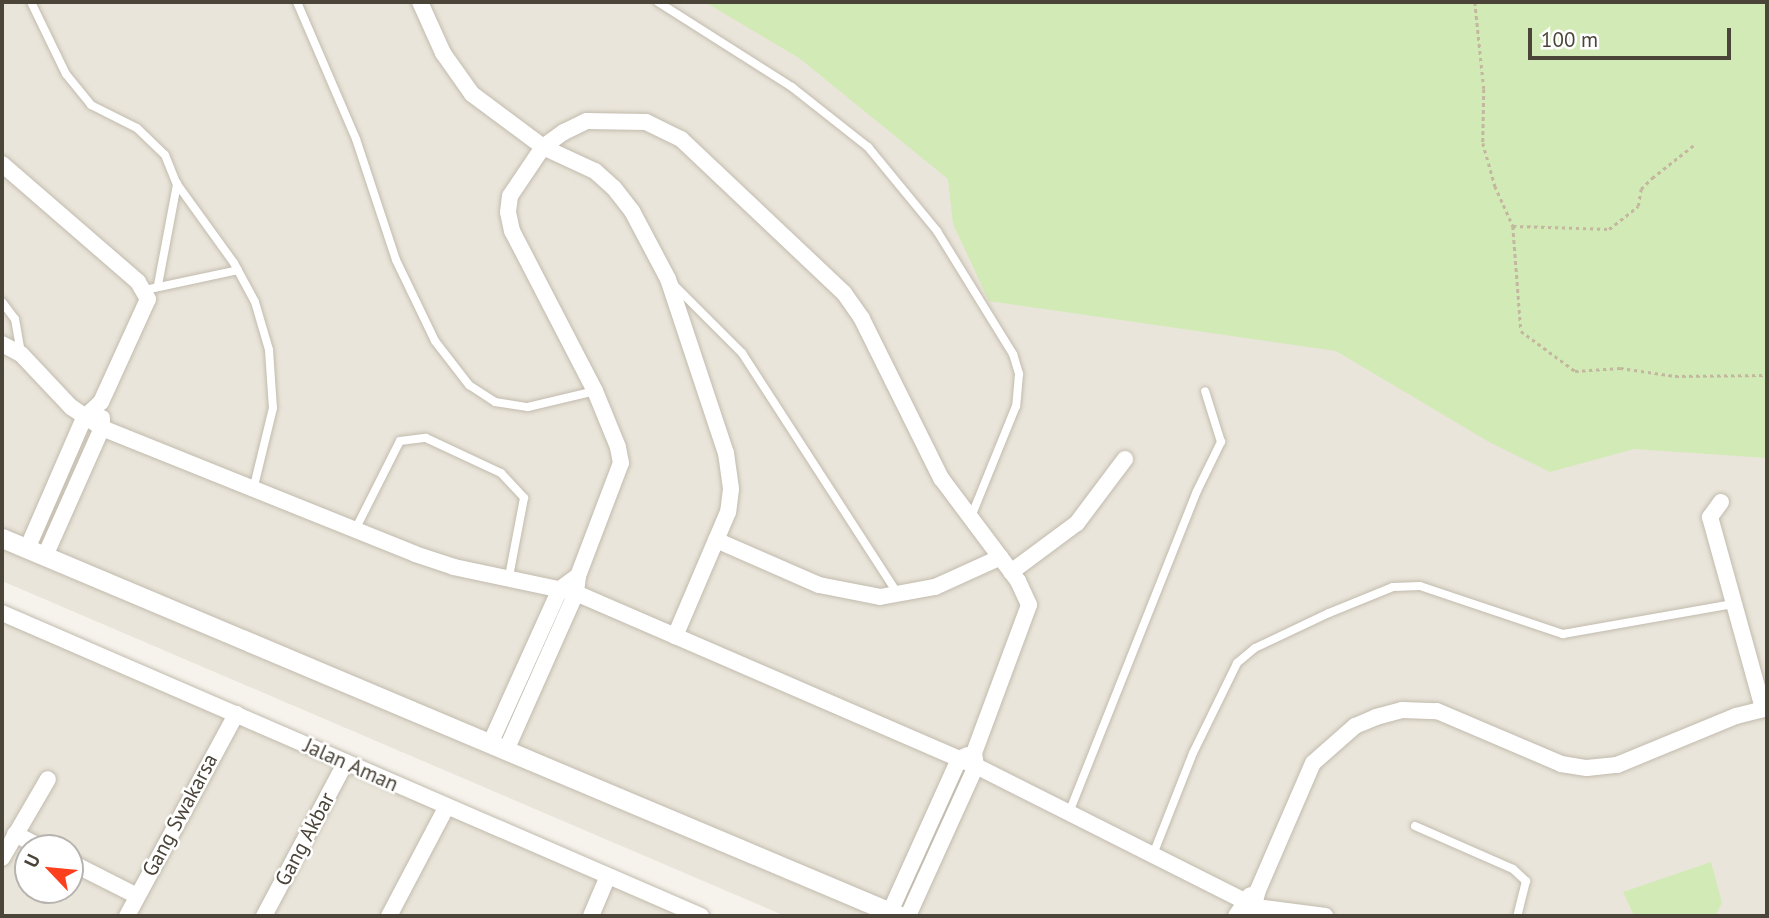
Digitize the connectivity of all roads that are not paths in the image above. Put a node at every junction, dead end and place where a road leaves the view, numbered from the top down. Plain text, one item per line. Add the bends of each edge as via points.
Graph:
1 (31, 2) edge
2 (297, 2) edge
3 (420, 2) edge
4 (658, 2) edge
5 (543, 147) junction
6 (2, 164) edge
7 (177, 184) junction
8 (238, 270) junction
9 (668, 279) junction
10 (151, 287) junction
11 (2, 302) edge
12 (2, 344) edge
13 (21, 354) junction
14 (595, 391) junction
15 (1205, 391) dead end
16 (101, 402) junction
17 (84, 418) junction
18 (102, 428) junction
19 (1125, 459) dead end
20 (254, 486) junction
21 (1721, 502) dead end
22 (971, 517) junction
23 (356, 528) junction
24 (2, 538) edge
25 (716, 540) junction
26 (36, 553) junction
27 (1001, 557) junction
28 (1012, 572) junction
29 (578, 576) junction
30 (509, 577) junction
31 (560, 589) junction
32 (576, 593) junction
33 (898, 594) junction
34 (1734, 604) junction
35 (2, 613) edge
36 (675, 636) junction
37 (1765, 708) edge
38 (236, 714) junction
39 (498, 747) junction
40 (970, 760) junction
41 (346, 762) junction
42 (48, 779) dead end
43 (447, 806) junction
44 (1070, 810) junction
45 (1415, 826) dead end
46 (15, 834) edge
47 (14, 836) edge
48 (1154, 852) junction
49 (2, 858) edge
50 (84, 869) edge
51 (608, 876) junction
52 (137, 896) junction
53 (1247, 910) edge
54 (899, 915) edge
55 (127, 916) edge
56 (264, 916) edge
57 (389, 916) edge
58 (592, 916) edge
59 (701, 916) edge
60 (1325, 916) edge
61 (1517, 916) edge

1 - 7 lane via 66,74 91,105 150,138 165,155
2 - 14 lane via 356,139 396,260 435,341 469,385 495,402 528,407
3 - 5 street via 443,52 472,94
4 - 22 lane via 792,87 868,147 937,232 1007,344 1019,374 1016,406
5 - 9 street via 595,171 614,188 632,211
5 - 14 street via 510,196 508,212 518,244
5 - 22 street via 587,121 646,122 681,139 844,293 862,319 942,478
6 - 10 street
7 - 8 lane
7 - 10 lane
8 - 10 lane
8 - 20 lane via 255,302 269,350 273,408
9 - 25 street via 726,453 731,489 728,512
9 - 33 lane via 742,353
10 - 16 street via 143,315
11 - 13 lane via 15,319
12 - 13 street
13 - 17 street
14 - 29 street via 621,463
15 - 44 lane via 1221,442
16 - 17 street
16 - 18 street
17 - 18 street
17 - 26 street
18 - 20 street
18 - 26 street
19 - 28 street via 1077,523
20 - 23 street
21 - 34 street via 1710,517
22 - 27 street
23 - 30 street via 454,567
23 - 30 lane via 400,441 426,438 501,473 524,498
24 - 26 street
25 - 33 street via 819,585 853,594
25 - 36 street
26 - 39 street
27 - 28 street
27 - 33 street via 935,587
28 - 40 street via 1029,605 1027,614
29 - 31 street
29 - 32 street
30 - 31 street
31 - 32 street
31 - 39 street
32 - 36 street
32 - 39 street
34 - 37 street
34 - 48 lane via 1563,634 1420,586 1393,587 1329,613 1255,648 1237,663 1193,753
35 - 38 street, Jalan Aman
36 - 40 street
37 - 53 street via 1617,765 1587,768 1561,764 1437,711 1402,710 1376,717 1344,734 1313,763
38 - 41 street, Jalan Aman
38 - 52 street, Gang Swakarsa
39 - 54 street
40 - 44 street
40 - 54 street
41 - 43 street, Jalan Aman
41 - 56 street, Gang Akbar
42 - 46 street
43 - 51 street, Jalan Aman
43 - 57 street
44 - 48 street
45 - 61 lane via 1513,869 1526,881
47 - 49 street
48 - 53 street
50 - 52 street
51 - 58 street
51 - 59 street, Jalan Aman
52 - 55 street, Gang Swakarsa
53 - 60 street

